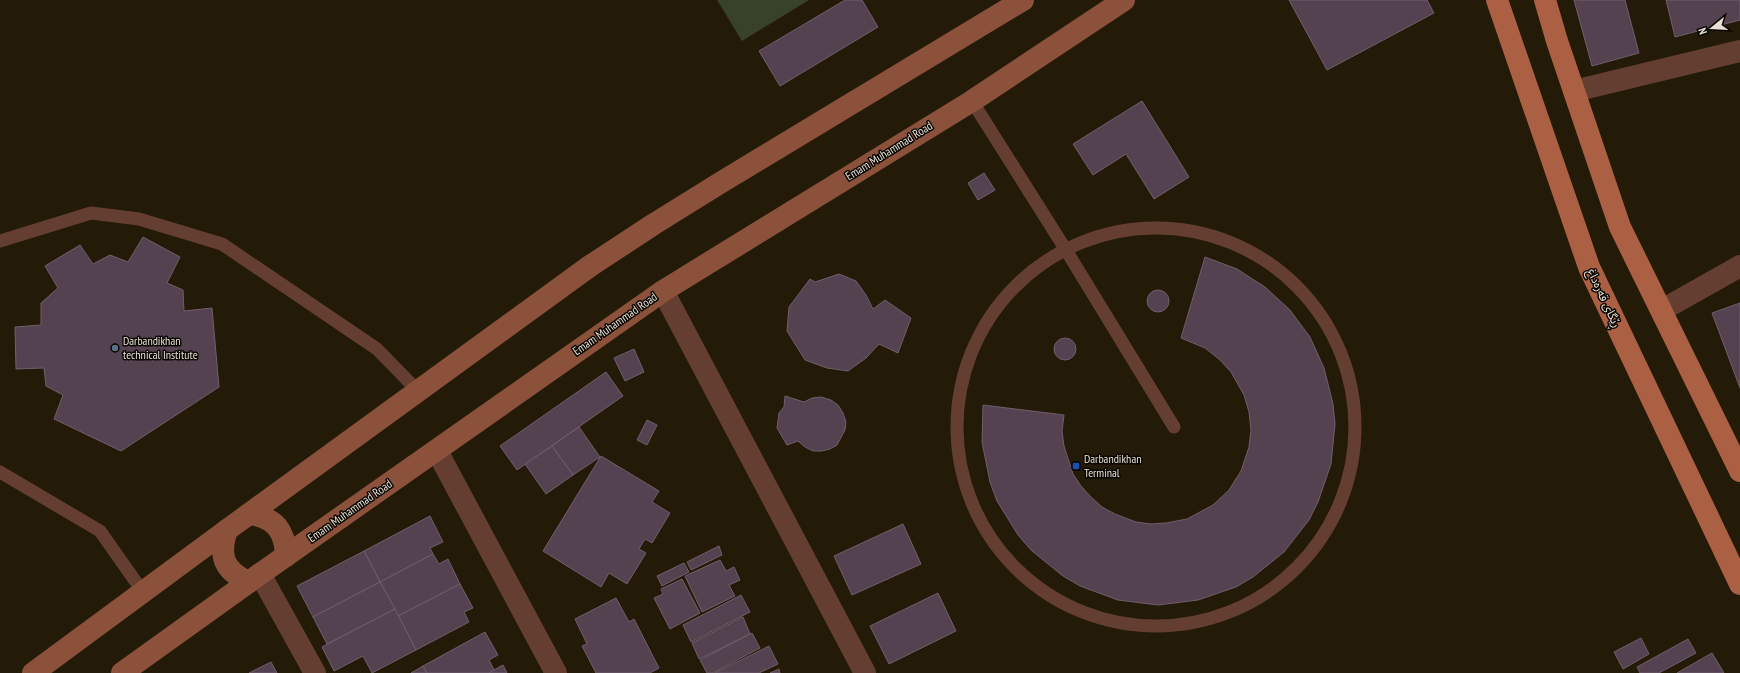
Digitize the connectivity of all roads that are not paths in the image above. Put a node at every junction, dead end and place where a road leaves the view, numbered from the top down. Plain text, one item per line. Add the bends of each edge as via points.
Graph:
1 (1023, 0) edge
2 (1124, 0) edge
3 (1498, 0) edge
4 (1545, 0) edge
5 (1740, 51) edge
6 (1574, 92) junction
7 (972, 100) junction
8 (0, 241) edge
9 (1066, 250) junction
10 (1740, 266) edge
11 (663, 290) junction
12 (1662, 310) junction
13 (418, 391) junction
14 (1174, 427) dead end
15 (437, 451) junction
16 (1740, 471) edge
17 (0, 472) edge
18 (250, 514) junction
19 (227, 530) junction
20 (286, 556) junction
21 (255, 578) junction
22 (1740, 584) edge
23 (143, 592) junction
24 (33, 673) edge
25 (122, 673) edge
26 (315, 673) edge
27 (556, 673) edge
28 (865, 673) edge

1 - 13 main road via 654,224 590,266
2 - 7 main road, Emam Muhammad Road
3 - 22 main road, ڕێگای قەرەداغ via 1589,267
4 - 6 main road
5 - 6 street
6 - 12 main road via 1620,227
7 - 9 lane
7 - 11 main road, Emam Muhammad Road
8 - 13 lane via 90,213 140,219 222,244 377,349
9 - 9 lane via 1107,234 1152,228 1196,232 1217,238 1258,257 1293,284 1308,300 1333,337 1342,358 1354,408 1352,460 1346,484 1326,532 1311,552 1274,588 1252,602 1205,621 1180,625 1128,625 1103,619 1056,599 1035,585 998,548 984,527 969,491 959,454 958,409 967,365 975,345 998,306 1012,289 1029,274
9 - 14 lane
10 - 12 street
11 - 15 main road, Emam Muhammad Road
11 - 28 street
12 - 16 main road
13 - 18 main road
15 - 20 main road, Emam Muhammad Road
15 - 27 street
17 - 23 lane via 100,531
18 - 19 main road
18 - 20 main road via 262,516 273,522 281,531 286,544
19 - 21 main road via 222,542 228,568 237,577
19 - 23 main road
20 - 21 main road, Emam Muhammad Road
21 - 25 main road, Emam Muhammad Road
21 - 26 street
23 - 24 main road

